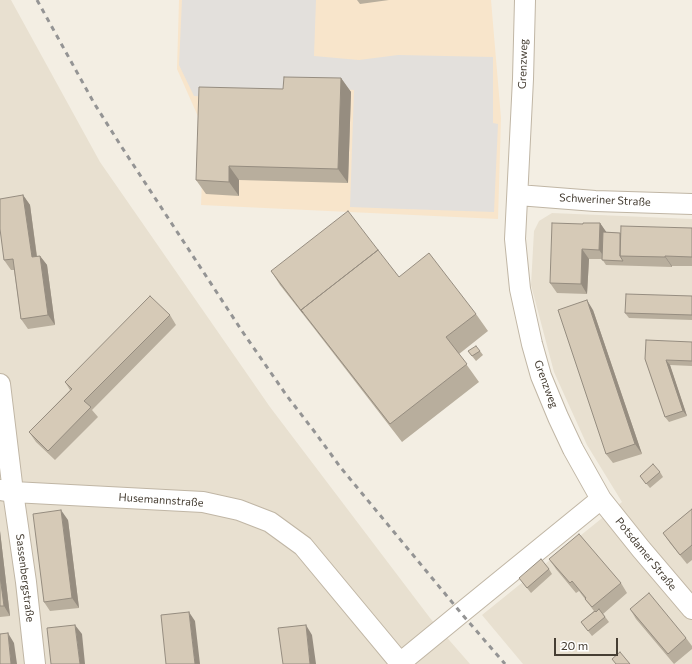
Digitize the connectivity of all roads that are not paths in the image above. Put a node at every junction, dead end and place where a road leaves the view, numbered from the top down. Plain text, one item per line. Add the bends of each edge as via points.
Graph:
1 (525, 0) edge
2 (518, 195) junction
3 (692, 204) edge
4 (0, 384) edge
5 (7, 491) edge
6 (601, 499) junction
7 (692, 609) edge
8 (36, 664) edge
9 (401, 664) edge

1 - 2 street, Grenzweg
2 - 3 street, Schweriner Straße via 595,201
2 - 6 street, Grenzweg via 515,239 520,289 532,344 541,376 558,417
4 - 5 street, Sassenbergstraße
5 - 8 street, Sassenbergstraße via 26,582
5 - 9 street, Husemannstraße via 204,502 239,510 270,522 303,546
6 - 7 street, Potsdamer Straße
6 - 9 street

